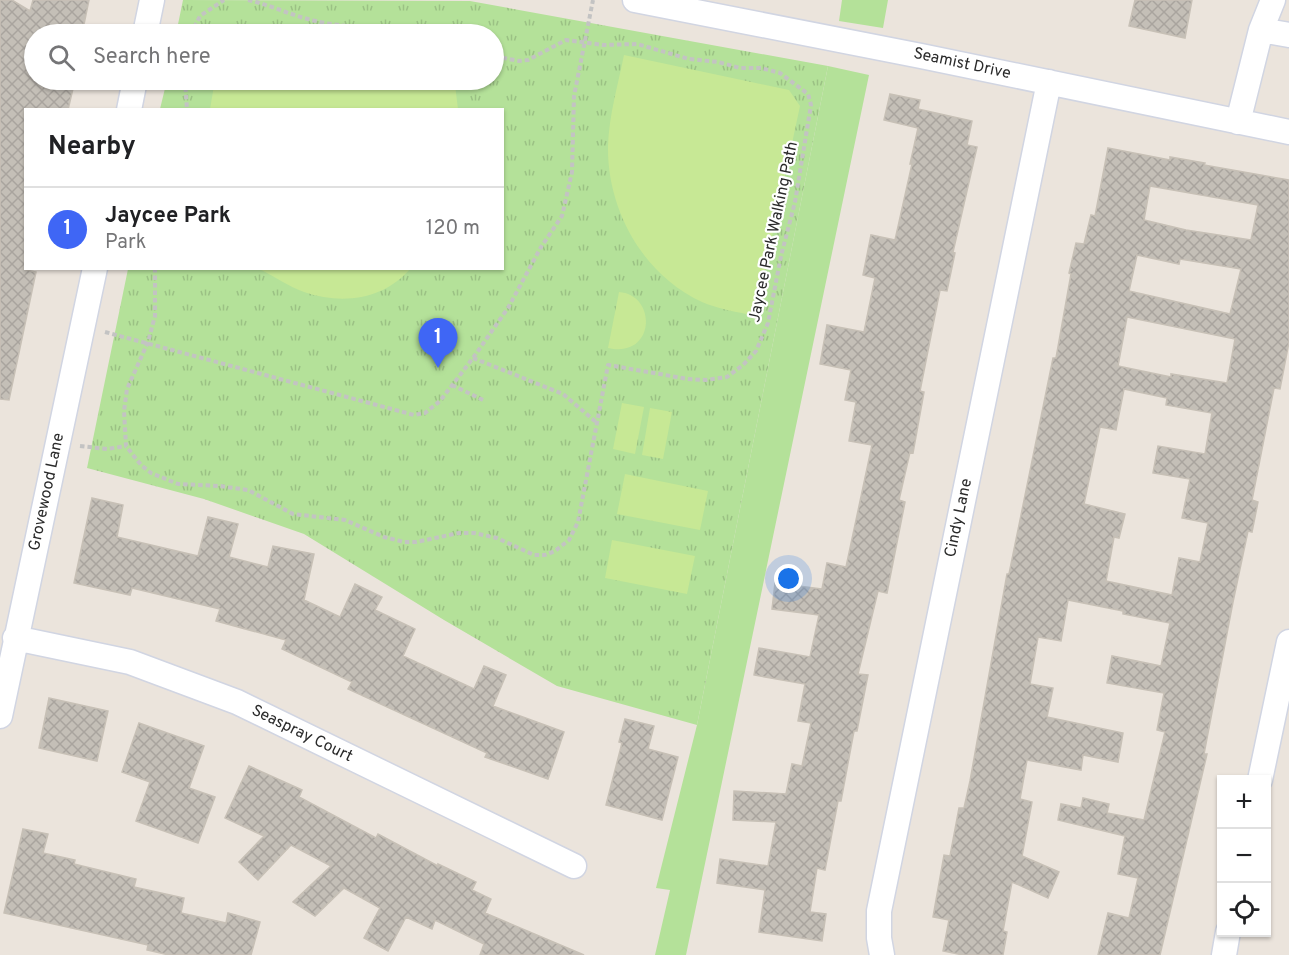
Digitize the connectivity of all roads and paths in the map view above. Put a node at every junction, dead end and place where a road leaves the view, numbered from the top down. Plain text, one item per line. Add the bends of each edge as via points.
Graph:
1 (152, 0) edge
2 (224, 0) edge
3 (248, 0) edge
4 (593, 0) edge
5 (635, 0) edge
6 (1273, 0) edge
7 (147, 24) edge
8 (196, 24) edge
9 (337, 24) edge
10 (1262, 30) junction
11 (1289, 35) edge
12 (584, 43) junction
13 (504, 58) edge
14 (1048, 82) junction
15 (133, 90) edge
16 (186, 90) edge
17 (129, 108) edge
18 (187, 108) edge
19 (1238, 122) junction
20 (1289, 132) edge
21 (95, 270) edge
22 (154, 270) edge
23 (82, 327) junction
24 (148, 342) junction
25 (473, 358) junction
26 (452, 385) junction
27 (483, 400) dead end
28 (597, 422) junction
29 (58, 442) junction
30 (126, 446) junction
31 (15, 638) junction
32 (1289, 642) edge
33 (0, 716) edge
34 (1261, 775) edge
35 (574, 866) dead end
36 (1227, 937) edge
37 (882, 955) edge
38 (1224, 955) edge

1 - 7 street
2 - 8 path via 200,16
3 - 9 path via 318,22
4 - 12 path
5 - 14 street, Seamist Drive
6 - 10 street
10 - 11 street
10 - 19 street
12 - 13 path, Jaycee Park Walking Path via 559,42 528,60
12 - 25 path via 574,96 572,172 562,216 508,308
12 - 28 path, Jaycee Park Walking Path via 637,44 689,59 770,70 800,86 811,105 792,218 768,323 756,351 727,377 706,380 608,366
14 - 19 street, Seamist Drive
14 - 37 street, Cindy Lane via 879,911
15 - 17 street
16 - 18 path
19 - 20 street, Seamist Drive
21 - 23 street, Grovewood Lane
22 - 24 path via 155,316
23 - 24 path
23 - 29 street, Grovewood Lane
24 - 26 path via 414,415 425,413
24 - 30 path via 125,400
25 - 26 path
25 - 28 path via 563,394
26 - 27 path
28 - 30 path, Jaycee Park Walking Path via 575,531 563,546 545,555 534,555 497,538 474,533 416,542 395,541 345,520 293,514 248,490 164,480 141,465
29 - 30 path via 96,449
29 - 31 street, Grovewood Lane
31 - 33 street, Grovewood Lane
31 - 35 street, Seaspray Court via 130,662 237,702
32 - 34 street
36 - 38 street

